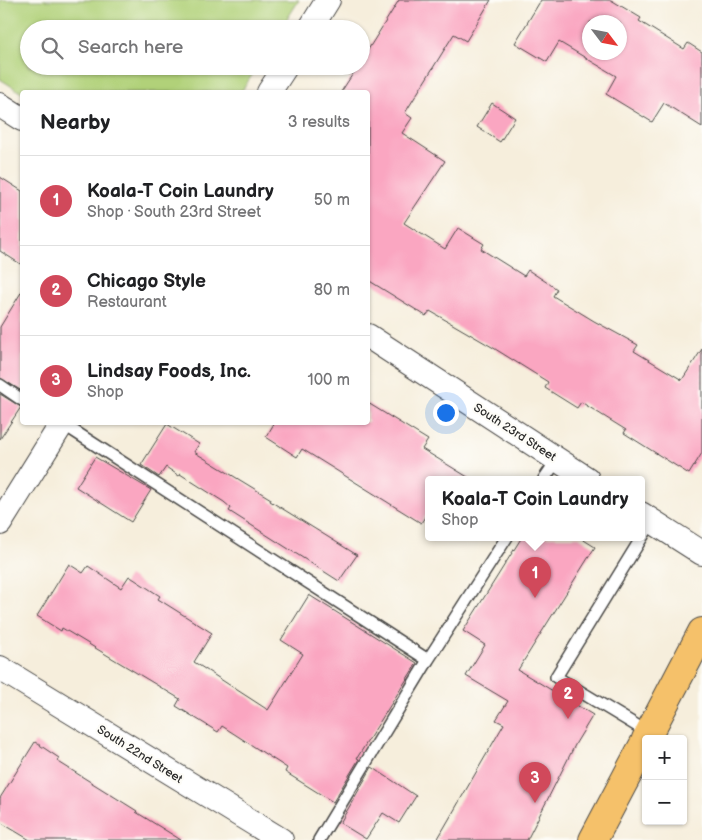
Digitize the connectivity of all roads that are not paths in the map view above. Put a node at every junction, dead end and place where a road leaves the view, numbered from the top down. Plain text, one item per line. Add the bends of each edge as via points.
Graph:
1 (328, 0) edge
2 (316, 20) edge
3 (280, 75) edge
4 (271, 90) edge
5 (0, 105) edge
6 (20, 118) edge
7 (370, 337) edge
8 (0, 386) edge
9 (20, 399) edge
10 (61, 425) edge
11 (65, 425) edge
12 (557, 460) junction
13 (546, 476) edge
14 (583, 476) edge
15 (647, 517) edge
16 (0, 523) edge
17 (503, 541) edge
18 (633, 541) edge
19 (702, 553) edge
20 (702, 632) edge
21 (428, 660) junction
22 (0, 668) edge
23 (644, 735) edge
24 (648, 735) edge
25 (642, 747) edge
26 (280, 840) edge
27 (319, 840) edge
28 (593, 840) edge

1 - 2 street
3 - 4 street
5 - 6 street
7 - 12 street, South 23rd Street
8 - 9 lane
10 - 16 street
11 - 21 lane
12 - 13 lane
12 - 14 street, South 23rd Street
15 - 19 street
17 - 21 lane
18 - 23 lane via 556,677
20 - 24 main road
21 - 27 lane
22 - 26 street, South 22nd Street
25 - 28 main road

